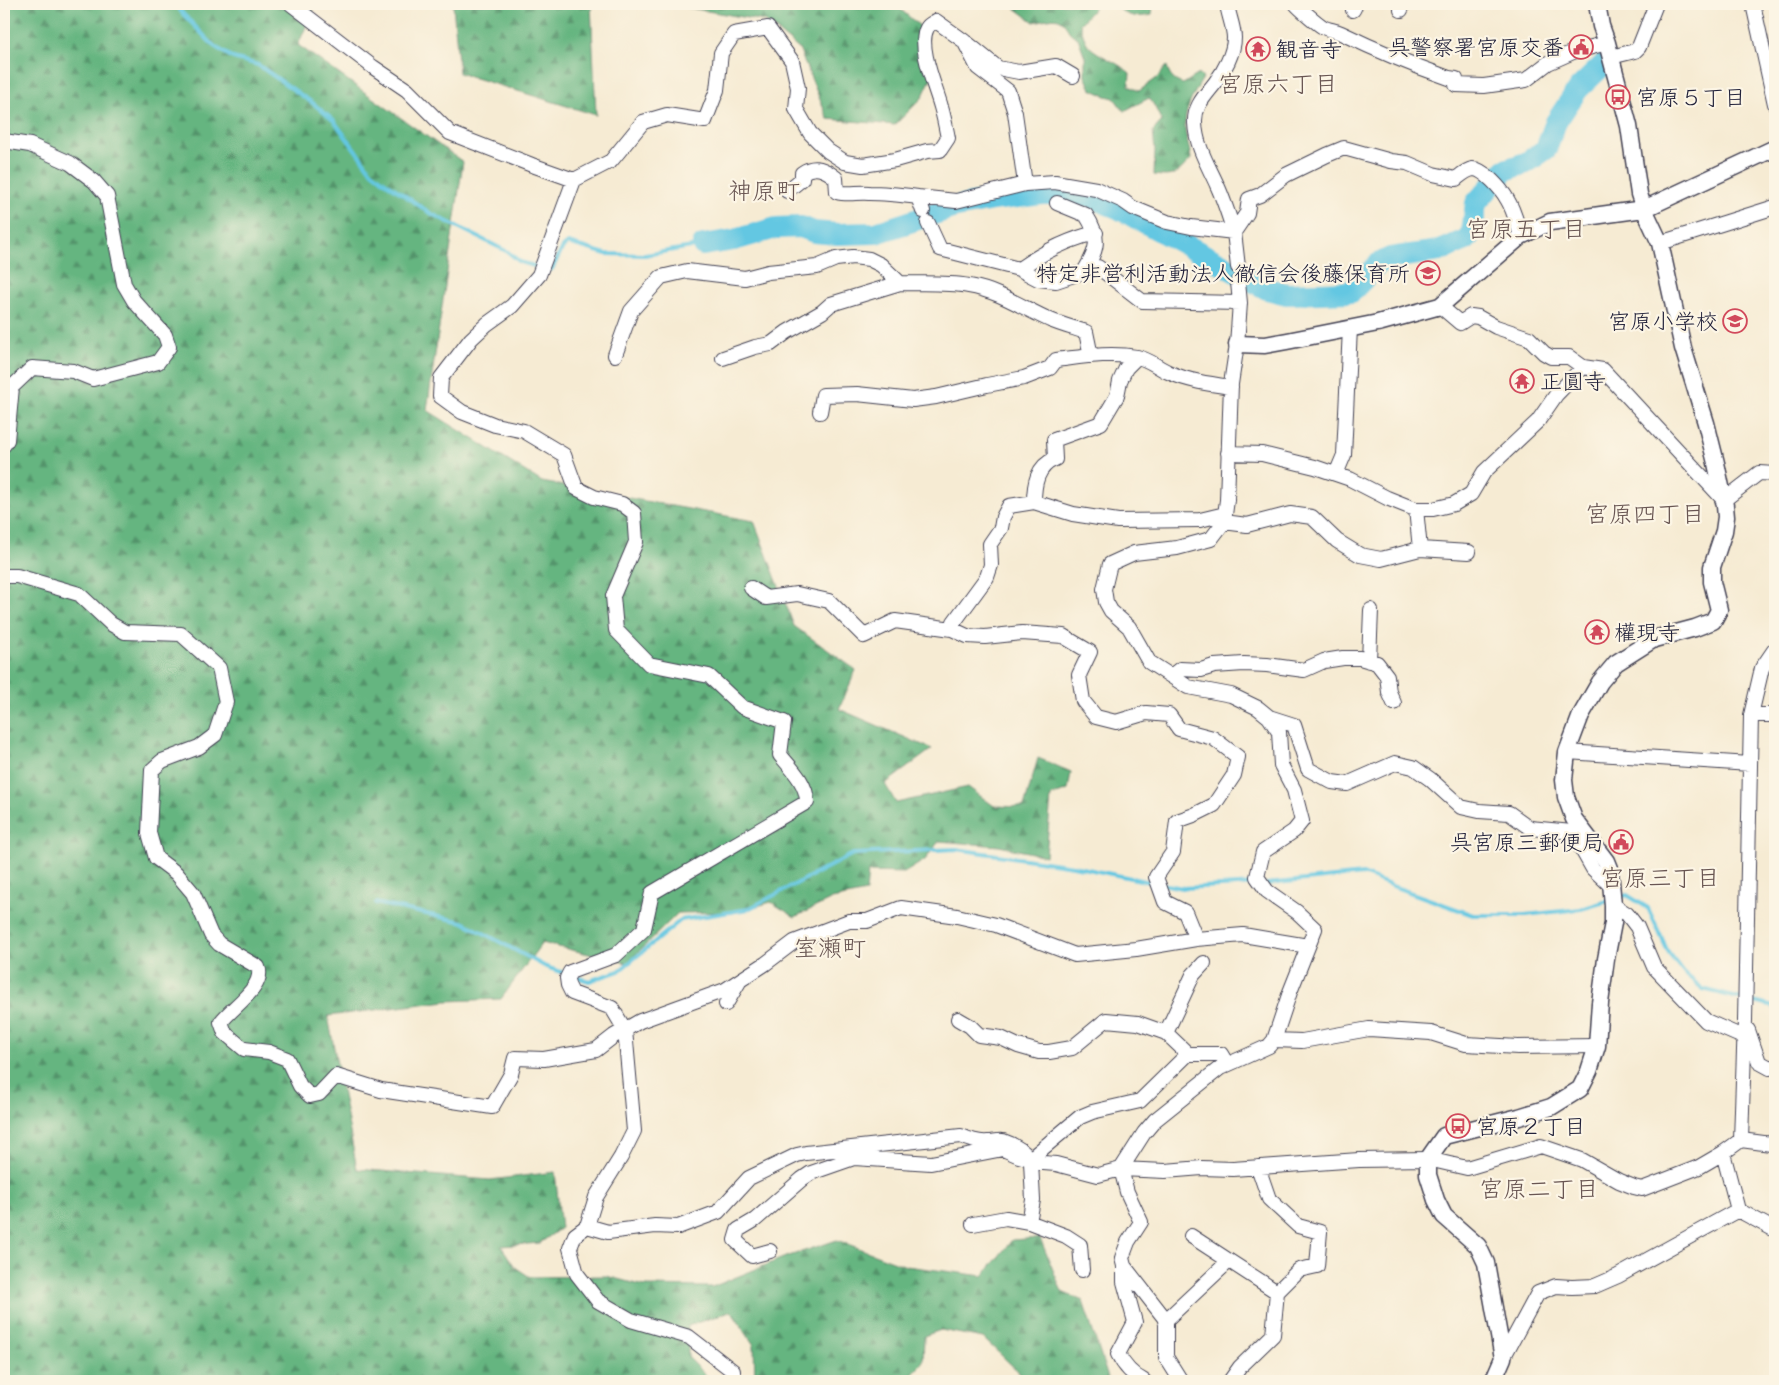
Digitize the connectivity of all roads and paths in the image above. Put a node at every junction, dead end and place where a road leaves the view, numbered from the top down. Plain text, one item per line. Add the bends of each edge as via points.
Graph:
1 (291, 4) edge
2 (1227, 4) edge
3 (1296, 4) edge
4 (1596, 4) edge
5 (1656, 4) edge
6 (1753, 4) edge
7 (964, 41) junction
8 (1609, 50) junction
9 (1073, 76) dead end
10 (1775, 104) edge
11 (4, 141) edge
12 (1775, 148) edge
13 (574, 180) junction
14 (1025, 184) junction
15 (787, 192) dead end
16 (918, 197) junction
17 (1057, 203) dead end
18 (1775, 207) edge
19 (1644, 209) junction
20 (1234, 232) junction
21 (1096, 233) junction
22 (1521, 236) junction
23 (1660, 243) junction
24 (1238, 267) dead end
25 (1019, 269) junction
26 (1083, 273) junction
27 (1238, 282) dead end
28 (900, 283) junction
29 (1240, 303) junction
30 (1440, 306) junction
31 (1350, 328) junction
32 (1237, 344) junction
33 (615, 355) dead end
34 (1091, 356) junction
35 (1138, 357) junction
36 (723, 358) dead end
37 (1583, 367) junction
38 (1231, 387) junction
39 (820, 412) dead end
40 (4, 445) edge
41 (1228, 453) junction
42 (1336, 474) junction
43 (1775, 474) edge
44 (1724, 500) junction
45 (1034, 502) junction
46 (1416, 509) junction
47 (1224, 518) junction
48 (1420, 549) junction
49 (1469, 552) dead end
50 (4, 576) edge
51 (751, 588) dead end
52 (1371, 610) dead end
53 (952, 629) junction
54 (1775, 650) edge
55 (1368, 661) junction
56 (1171, 676) junction
57 (1394, 703) dead end
58 (1751, 714) junction
59 (1775, 715) edge
60 (1269, 717) junction
61 (1567, 752) junction
62 (1750, 764) junction
63 (1611, 886) junction
64 (1613, 905) junction
65 (1196, 939) junction
66 (1308, 946) junction
67 (1204, 963) dead end
68 (742, 978) junction
69 (726, 1004) dead end
70 (958, 1019) dead end
71 (1745, 1020) junction
72 (625, 1030) junction
73 (1166, 1033) junction
74 (1745, 1038) junction
75 (1274, 1040) junction
76 (1597, 1046) junction
77 (1188, 1054) junction
78 (1227, 1064) junction
79 (1775, 1068) edge
80 (1741, 1140) junction
81 (1775, 1140) edge
82 (1723, 1153) junction
83 (1428, 1159) junction
84 (1030, 1161) junction
85 (1258, 1167) junction
86 (1121, 1169) junction
87 (1738, 1210) junction
88 (1029, 1222) junction
89 (973, 1224) dead end
90 (587, 1226) junction
91 (1775, 1230) edge
92 (1191, 1236) dead end
93 (770, 1251) dead end
94 (1229, 1261) junction
95 (1124, 1266) junction
96 (1082, 1270) dead end
97 (1278, 1292) junction
98 (1165, 1321) junction
99 (1503, 1358) junction
100 (733, 1381) edge
101 (1144, 1381) edge
102 (1181, 1381) edge
103 (1230, 1381) edge
104 (1493, 1381) edge

1 - 13 street via 407,90 450,133
2 - 20 street via 1234,36 1232,51 1201,100 1195,122 1202,154 1218,186
3 - 8 street via 1323,27 1456,82 1484,86 1526,80 1548,62 1573,52
4 - 8 street
5 - 8 street via 1635,51
6 - 10 street
7 - 9 street via 998,68 1019,72 1056,66
7 - 13 street via 936,21 926,29 924,48 948,138 940,150 863,165 845,162 828,151 810,133 796,109 798,88 792,61 768,28 734,34 721,53 718,90 705,121 667,115 643,122 611,161
7 - 14 street via 978,68 1008,91 1012,100
8 - 19 street via 1629,126
11 - 40 street via 30,145 70,163 94,181 107,196 124,284 134,301 165,334 169,346 158,362 93,379 73,371 32,368 12,387
12 - 19 street
13 - 72 street via 539,275 512,306 471,339 441,378 440,396 462,412 495,426 524,431 556,450 564,455 576,488 594,497 622,504 634,513 636,542 613,596 616,630 649,664 709,676 742,707 784,722 780,755 796,773 807,794 807,802 652,893 644,929 616,955 570,972 567,978 572,993 612,1008
14 - 16 street via 956,201
14 - 20 street via 1055,182 1096,189 1167,222
15 - 16 street via 802,179 802,173 807,169 820,167 836,178 836,192
16 - 25 street via 940,249
17 - 21 street via 1086,215
18 - 23 street
19 - 22 street via 1550,222
19 - 23 street
20 - 22 street via 1247,213 1249,199 1260,195 1286,175 1344,148 1456,179 1466,171 1482,172 1507,199
20 - 24 street
21 - 25 street via 1046,252
21 - 26 street via 1092,260
22 - 30 street
23 - 44 street via 1683,348 1706,423
25 - 26 street via 1038,279 1056,281
26 - 29 street via 1098,267 1142,301
27 - 29 street
28 - 33 street via 881,265 853,256 817,267 745,278 687,271 661,277 632,311
28 - 34 street via 944,283 998,293 1051,320 1086,332
28 - 36 street via 831,304 771,344
29 - 32 street
30 - 31 street
30 - 37 street via 1460,323 1471,316 1484,319 1496,327 1529,338 1551,357 1569,357
31 - 32 street via 1265,345
31 - 42 street via 1344,455
32 - 38 street
34 - 35 street
34 - 39 street via 1056,360 1050,368 1024,378 936,397 913,400 857,394 823,395
35 - 38 street via 1201,383
35 - 45 street via 1126,368 1117,396 1101,423 1054,440 1055,459 1039,473 1034,485
37 - 44 street via 1603,370
37 - 46 street via 1556,394 1538,421 1484,472 1472,494 1454,504
38 - 41 street
41 - 42 street via 1262,454
41 - 47 street
42 - 46 street
43 - 44 street via 1759,473
44 - 61 street via 1724,531 1712,567 1719,610 1713,621 1654,639 1616,663 1600,682 1581,715
45 - 47 street via 1073,514 1118,521
45 - 53 street via 1009,506 1001,528 990,544 991,565 987,577
46 - 48 street
47 - 48 street via 1247,525 1290,514 1312,517 1337,541 1360,555 1381,559
47 - 56 street via 1211,539 1177,548 1134,553 1110,564 1104,589 1106,602 1129,627 1149,662
48 - 49 street
50 - 72 street via 17,576 79,594 111,624 126,632 181,634 219,668 226,702 215,735 199,747 162,760 152,770 149,833 156,858 176,873 193,893 211,935 219,944 258,967 260,978 221,1022 225,1033 244,1049 269,1052 287,1059 300,1086 310,1096 319,1094 336,1076 381,1090 492,1107 511,1074 515,1058 544,1059 596,1050
51 - 53 street via 766,598 798,594 829,601 864,636 895,621
52 - 55 street
53 - 65 street via 966,636 1022,633 1063,636 1090,652 1079,675 1083,701 1096,717 1116,722 1146,713 1169,715 1179,728 1213,738 1238,757 1234,775 1214,805 1176,821 1173,852 1156,877 1165,902 1185,912
54 - 58 street via 1762,668
55 - 56 street via 1343,658 1324,661 1304,670 1267,665 1214,666 1201,670 1180,669
55 - 57 street via 1377,663 1387,676
56 - 60 street via 1188,687 1231,695
58 - 59 street
58 - 62 street
60 - 63 street via 1294,725 1308,769 1332,782 1347,784 1395,763 1414,767 1461,807 1508,813 1530,828 1572,832 1593,869
60 - 66 street via 1279,732 1282,765 1294,790 1302,821 1294,831 1263,852 1257,878 1267,891 1315,929
61 - 62 street
61 - 63 street via 1566,797 1574,819 1606,861
62 - 71 street
63 - 64 street
64 - 74 street via 1627,914 1637,927 1654,967 1706,1021
64 - 76 street
65 - 66 street via 1243,934
65 - 68 street via 1136,950 1075,955 996,925 901,908 867,921 849,921 794,942
66 - 75 street
67 - 73 street via 1193,975
68 - 69 street
68 - 72 street via 724,990 640,1021
70 - 73 street via 978,1035 1001,1038 1039,1052 1072,1048 1106,1020 1138,1023
71 - 74 street
71 - 79 street via 1759,1062
72 - 90 street via 634,1131 596,1197
73 - 77 street
74 - 80 street
75 - 76 street via 1302,1041 1369,1029 1431,1033 1466,1044
75 - 78 street via 1269,1046
76 - 83 street via 1580,1089 1551,1107 1444,1136
77 - 78 street via 1221,1054
77 - 84 street via 1140,1101 1080,1117
78 - 86 street via 1155,1120
80 - 81 street via 1771,1144
80 - 82 street
82 - 83 street via 1699,1167 1642,1189 1619,1181 1582,1160 1541,1146 1467,1168
82 - 87 street
83 - 85 street
83 - 99 street via 1428,1175 1444,1216 1478,1246 1486,1264
84 - 86 street via 1098,1175
84 - 88 street via 1033,1200
84 - 90 street via 1017,1147 1002,1141 978,1142 961,1136 806,1153 749,1178 718,1212 678,1227 656,1226 608,1232
84 - 93 street via 1003,1150 931,1164 854,1158 811,1173 755,1220 738,1230 735,1240 752,1256
85 - 86 street via 1165,1172
85 - 97 street via 1269,1199 1298,1226 1320,1232 1317,1266 1300,1270
86 - 95 street via 1127,1192 1141,1222 1128,1242 1122,1258
87 - 91 street
87 - 99 street via 1595,1286 1556,1286 1538,1293
88 - 89 street via 1006,1218
88 - 96 street via 1066,1236 1080,1246
90 - 100 street via 575,1236 570,1248 577,1274 598,1301 631,1320 689,1337 733,1371
92 - 94 street
94 - 97 street
94 - 98 street
95 - 98 street
95 - 101 street via 1124,1282 1135,1322 1118,1354 1136,1377
97 - 103 street via 1273,1335
98 - 102 street via 1166,1357
99 - 104 street

